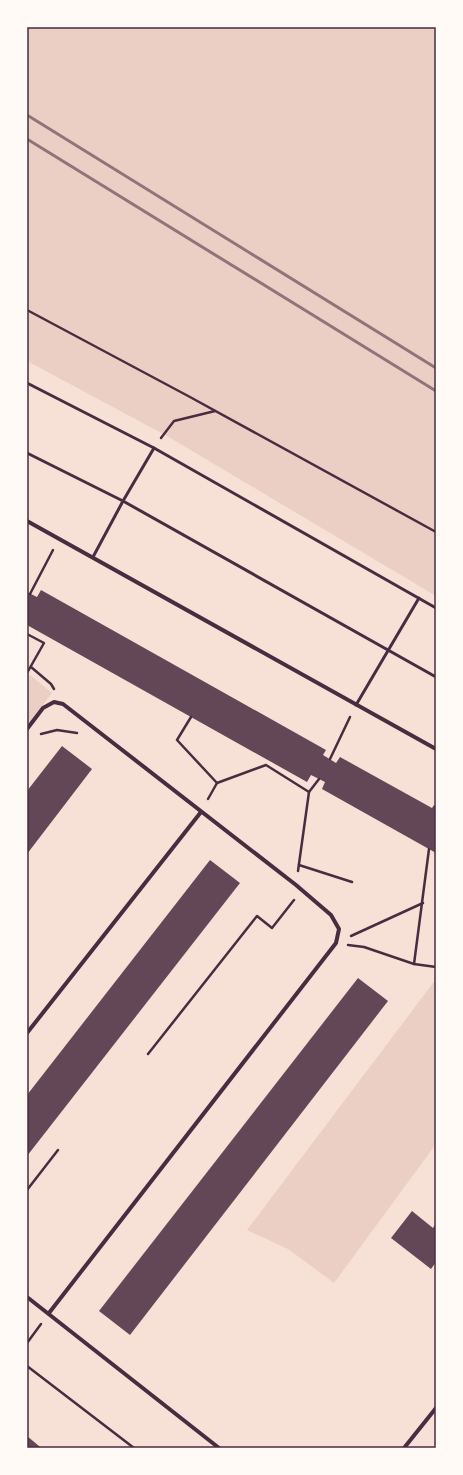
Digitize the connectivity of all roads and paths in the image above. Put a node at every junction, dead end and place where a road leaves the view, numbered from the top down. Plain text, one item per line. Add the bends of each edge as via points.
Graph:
1 (27, 310) edge
2 (27, 383) edge
3 (215, 411) junction
4 (154, 448) junction
5 (27, 453) edge
6 (122, 501) junction
7 (27, 521) edge
8 (436, 532) edge
9 (59, 538) junction
10 (93, 557) junction
11 (30, 594) dead end
12 (418, 598) junction
13 (436, 608) edge
14 (27, 634) edge
15 (387, 650) junction
16 (31, 667) junction
17 (27, 673) edge
18 (436, 677) edge
19 (54, 702) junction
20 (356, 705) junction
21 (191, 717) dead end
22 (27, 729) edge
23 (36, 735) dead end
24 (104, 736) junction
25 (436, 749) edge
26 (330, 759) dead end
27 (319, 779) dead end
28 (217, 783) junction
29 (309, 792) junction
30 (201, 812) junction
31 (429, 849) dead end
32 (299, 864) junction
33 (352, 882) dead end
34 (296, 885) junction
35 (423, 903) junction
36 (336, 943) junction
37 (414, 964) junction
38 (436, 967) edge
39 (27, 1033) edge
40 (148, 1054) dead end
41 (58, 1150) dead end
42 (27, 1190) edge
43 (27, 1297) edge
44 (49, 1313) junction
45 (27, 1343) edge
46 (27, 1366) edge
47 (436, 1408) edge
48 (134, 1448) edge
49 (219, 1448) edge
50 (404, 1448) edge

1 - 3 path
2 - 4 lane
3 - 4 path via 174,422
3 - 8 path
4 - 6 lane
4 - 12 lane
5 - 6 lane
6 - 10 lane
6 - 15 lane
7 - 9 street
9 - 10 street
9 - 11 path
10 - 20 street
12 - 13 lane
12 - 15 lane
14 - 16 path via 44,643
15 - 18 lane
15 - 20 lane
16 - 17 path
16 - 19 path via 51,684 54,689
19 - 22 street via 43,708
19 - 24 street via 63,704
20 - 25 street
20 - 26 path
21 - 28 path via 177,740
23 - 24 path via 57,730
24 - 30 street
27 - 29 path
28 - 29 path via 266,765
28 - 30 path
29 - 32 path
30 - 34 street
30 - 39 street
31 - 35 path
32 - 33 path
32 - 34 path
34 - 36 street via 330,915 339,929
34 - 40 path via 294,900 272,928 257,916
35 - 36 path
35 - 37 path
36 - 37 path via 364,947
36 - 44 street
37 - 38 path
41 - 42 path
43 - 44 street
44 - 45 path
44 - 49 street
46 - 48 path
47 - 50 street

